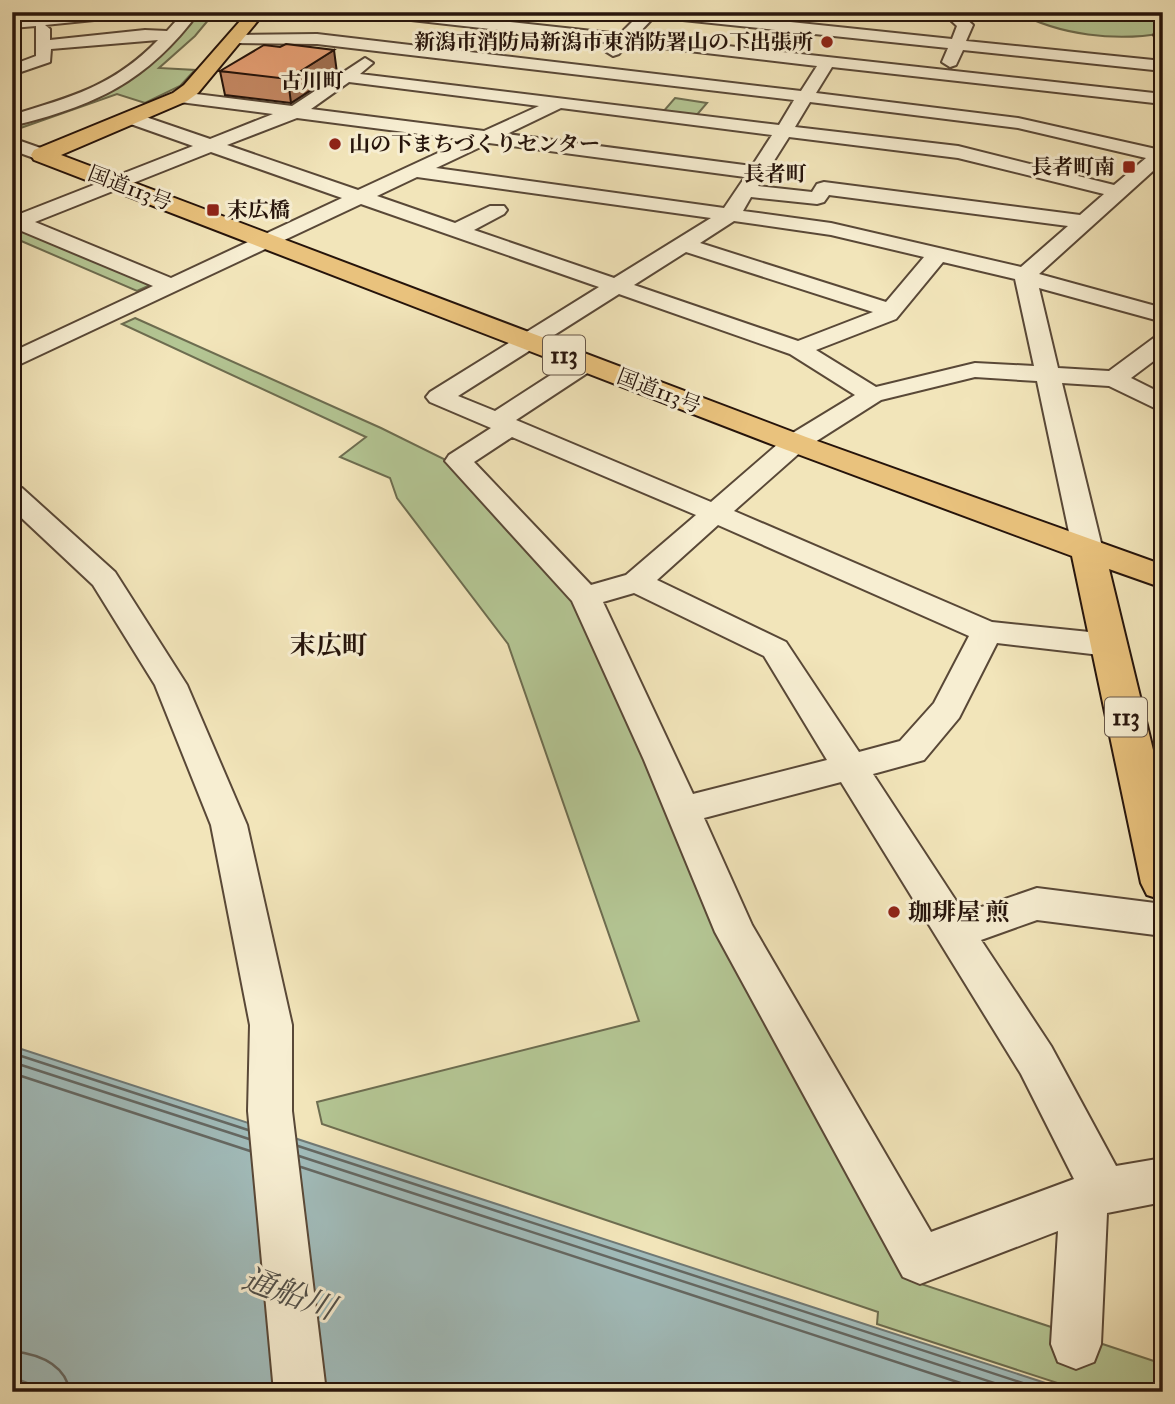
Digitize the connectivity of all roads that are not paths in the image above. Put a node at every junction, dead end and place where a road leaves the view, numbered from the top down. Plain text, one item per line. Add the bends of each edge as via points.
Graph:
1 (192, 12) edge
2 (257, 12) edge
3 (376, 12) edge
4 (649, 12) edge
5 (949, 12) edge
6 (124, 13) edge
7 (850, 14) dead end
8 (431, 15) edge
9 (43, 17) edge
10 (753, 17) edge
11 (12, 24) edge
12 (839, 32) junction
13 (1024, 34) dead end
14 (172, 36) junction
15 (235, 38) junction
16 (624, 39) junction
17 (958, 44) junction
18 (386, 47) junction
19 (1018, 50) junction
20 (1163, 51) edge
21 (48, 54) junction
22 (1076, 57) junction
23 (828, 61) junction
24 (118, 62) dead end
25 (144, 63) junction
26 (1163, 66) edge
27 (12, 69) edge
28 (592, 72) junction
29 (944, 74) junction
30 (346, 76) junction
31 (52, 90) dead end
32 (180, 97) junction
33 (805, 97) junction
34 (78, 99) junction
35 (1163, 99) edge
36 (559, 103) junction
37 (295, 112) junction
38 (131, 118) junction
39 (12, 121) edge
40 (488, 136) junction
41 (778, 140) junction
42 (12, 143) edge
43 (211, 146) junction
44 (901, 146) junction
45 (799, 153) dead end
46 (1161, 154) edge
47 (42, 155) junction
48 (894, 165) dead end
49 (1111, 168) dead end
50 (415, 171) junction
51 (1138, 174) junction
52 (972, 175) dead end
53 (753, 182) junction
54 (117, 183) junction
55 (358, 197) junction
56 (1111, 198) junction
57 (497, 210) dead end
58 (730, 215) junction
59 (1084, 222) junction
60 (456, 232) junction
61 (267, 240) junction
62 (683, 244) junction
63 (937, 255) junction
64 (1026, 276) junction
65 (173, 286) junction
66 (617, 286) junction
67 (890, 310) junction
68 (1163, 314) edge
69 (529, 341) junction
70 (1163, 342) edge
71 (798, 349) junction
72 (12, 361) edge
73 (586, 363) junction
74 (1048, 375) junction
75 (1114, 379) junction
76 (872, 395) junction
77 (1163, 404) edge
78 (503, 425) junction
79 (795, 443) junction
80 (12, 494) edge
81 (714, 513) junction
82 (1088, 551) junction
83 (1163, 577) edge
84 (637, 582) junction
85 (585, 597) junction
86 (987, 632) junction
87 (1110, 645) junction
88 (853, 769) junction
89 (1154, 799) edge
90 (682, 810) junction
91 (1163, 883) edge
92 (1163, 920) edge
93 (956, 932) junction
94 (1163, 1180) edge
95 (1094, 1194) junction
96 (1076, 1344) dead end
97 (300, 1392) edge

1 - 14 street
2 - 15 highway, 国道113号
3 - 8 street
4 - 10 street
4 - 16 street
5 - 17 street via 965,24
6 - 9 street
7 - 12 street
8 - 16 street
8 - 18 street
9 - 11 street
9 - 21 street
10 - 12 street
12 - 17 street
13 - 19 street
14 - 21 street via 145,35
14 - 25 street
15 - 18 street via 317,39
15 - 32 highway, 国道113号
16 - 23 street
16 - 28 street
17 - 19 street
17 - 29 street
18 - 28 street
18 - 30 street
19 - 22 street
20 - 22 street via 1081,43
21 - 27 street
22 - 26 street
23 - 29 street
23 - 33 street
24 - 25 street
25 - 34 street via 122,80
28 - 33 street
28 - 36 street
29 - 35 street
30 - 36 street
30 - 37 street
31 - 34 street
32 - 37 street
32 - 38 highway, 国道113号
33 - 41 street
33 - 46 street via 1018,123
34 - 39 street
36 - 40 street
36 - 41 street
37 - 40 street
37 - 43 street
38 - 43 street
38 - 47 highway, 国道113号
40 - 50 street
40 - 53 street
41 - 44 street
41 - 45 street
41 - 53 street
42 - 47 street
43 - 54 street
43 - 55 street
44 - 48 street
44 - 56 street via 958,152
46 - 51 street
47 - 54 highway, 国道113号 / 113
49 - 51 street
50 - 55 street
50 - 58 street
51 - 56 street
52 - 56 street
53 - 58 street
53 - 59 street via 817,198 824,188 894,197 890,210 1013,226 1015,213
54 - 61 highway, 国道113号 / 113
54 - 65 street via 17,222
55 - 60 street
55 - 61 street
56 - 59 street
57 - 60 street
58 - 62 street
58 - 63 street via 831,229
59 - 64 street
60 - 66 street
61 - 65 street
61 - 69 highway, 国道113号 / 113
62 - 66 street
62 - 67 street
63 - 64 street
63 - 67 street
64 - 68 street
64 - 74 street
65 - 72 street
66 - 69 street
66 - 71 street
67 - 71 street
69 - 73 highway, 国道113号 / 113
69 - 78 street via 439,397
70 - 75 street
71 - 76 street
73 - 78 street
73 - 79 highway, 国道113号 / 113
74 - 75 street
74 - 76 street via 975,370
74 - 82 street
75 - 77 street
76 - 79 street
78 - 81 street
78 - 85 street via 458,461
79 - 81 street
79 - 82 highway, 国道113号 / 113
80 - 97 street via 104,579 172,685 229,825 271,1025 270,1111
81 - 84 street
81 - 86 street
82 - 83 highway, 113
82 - 87 highway, 113
84 - 85 street
84 - 88 street via 775,649
85 - 90 street
86 - 87 street
86 - 88 street via 947,710 912,751
87 - 89 highway, 113
88 - 90 street
88 - 93 street
89 - 91 highway, 113
90 - 95 street via 735,932 920,1261
92 - 93 street via 1037,904
93 - 95 street via 1036,1060
94 - 95 street
95 - 96 street

